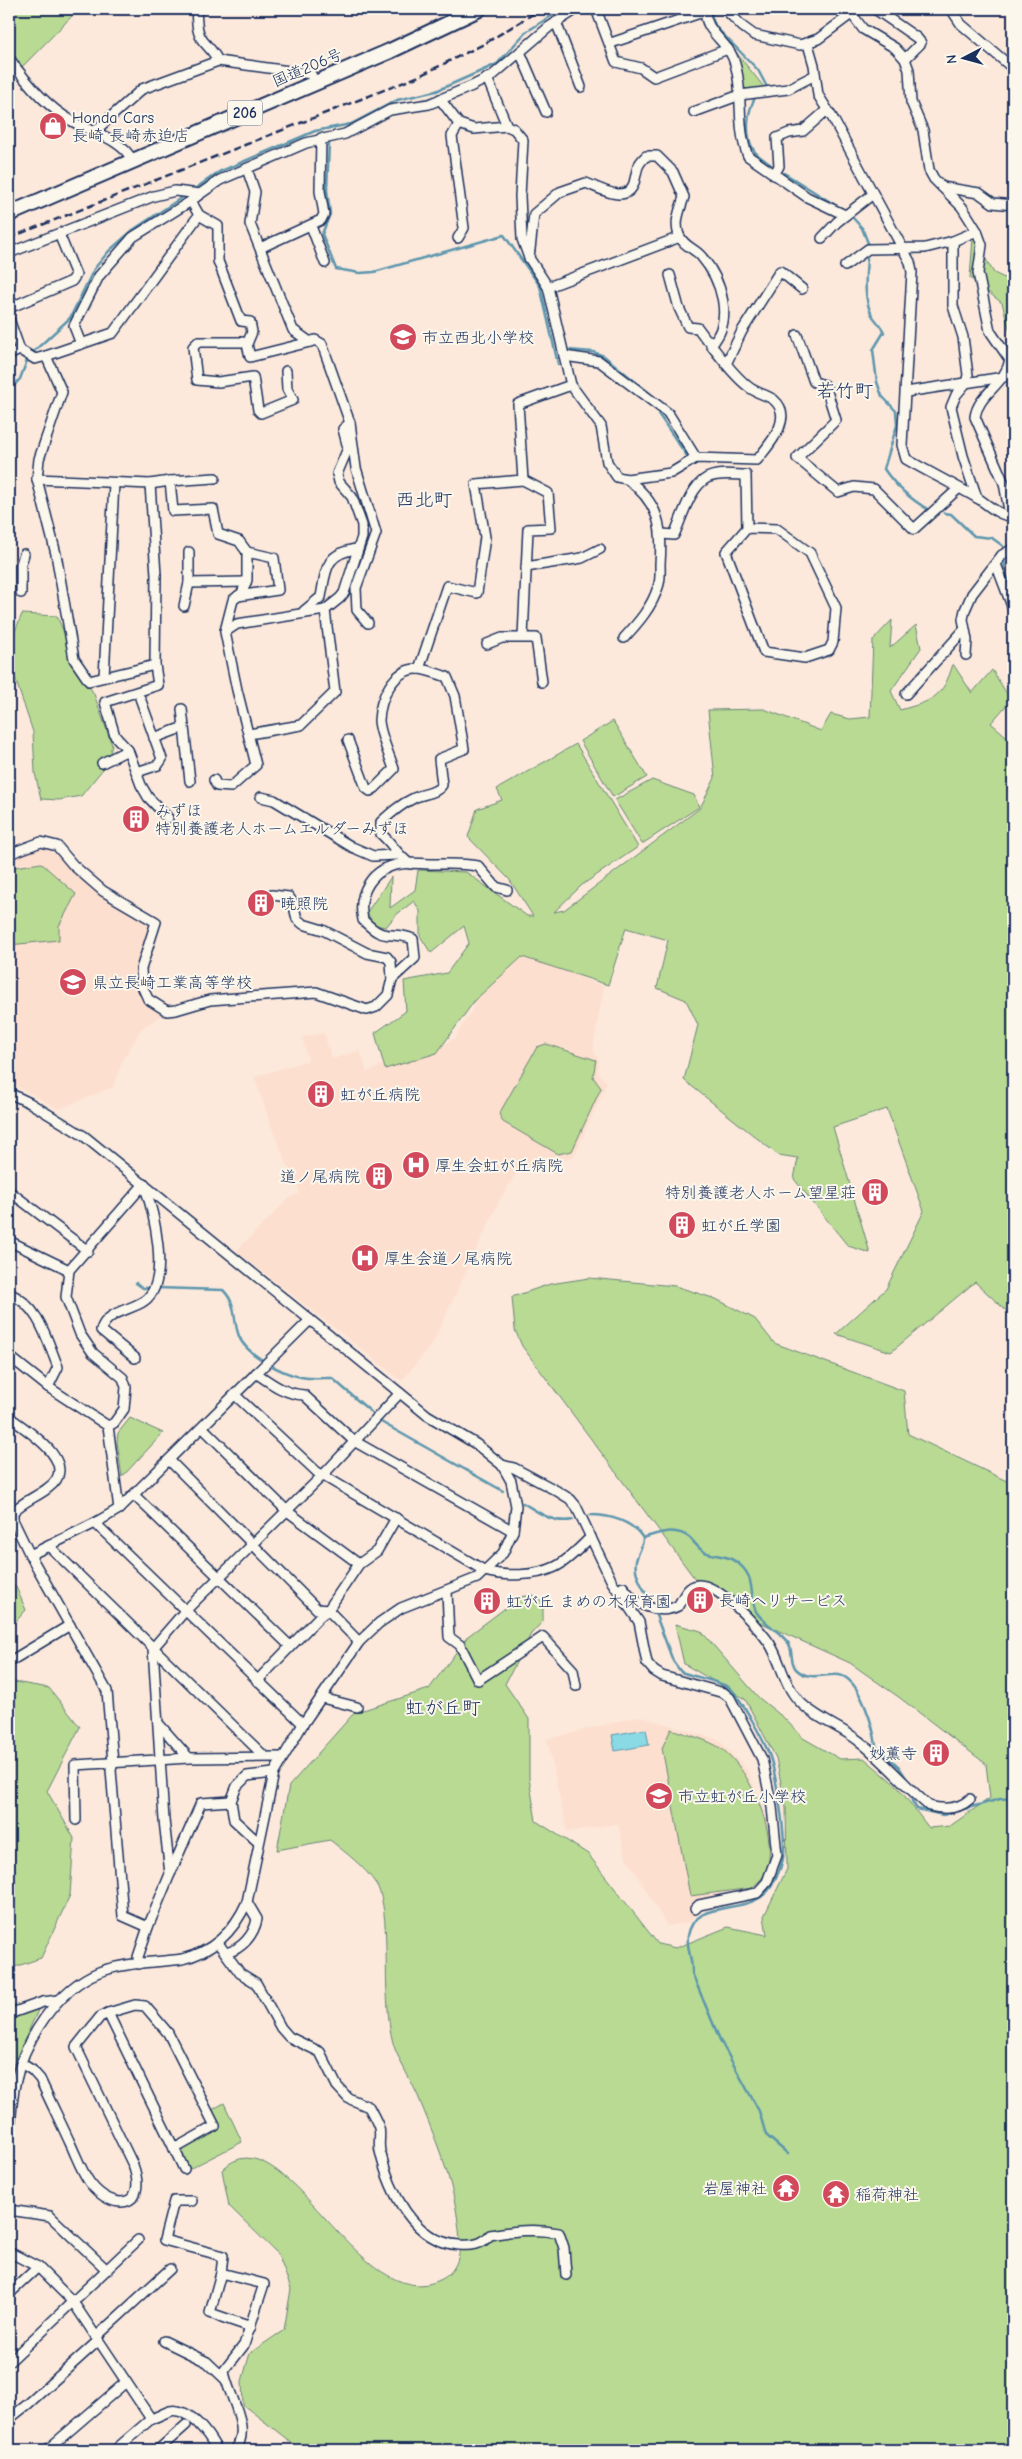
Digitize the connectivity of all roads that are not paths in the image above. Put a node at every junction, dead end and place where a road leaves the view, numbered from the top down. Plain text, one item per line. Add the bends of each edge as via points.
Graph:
1 (196, 9) edge
2 (479, 9) edge
3 (577, 9) edge
4 (596, 9) edge
5 (725, 9) edge
6 (875, 9) edge
7 (951, 9) edge
8 (706, 10) edge
9 (852, 10) edge
10 (556, 22) junction
11 (611, 43) junction
12 (808, 44) junction
13 (728, 49) junction
14 (520, 52) junction
15 (9, 58) edge
16 (906, 59) junction
17 (218, 61) junction
18 (1009, 65) dead end
19 (815, 75) junction
20 (487, 78) junction
21 (315, 83) junction
22 (581, 87) dead end
23 (740, 95) junction
24 (440, 100) junction
25 (828, 110) junction
26 (546, 112) dead end
27 (694, 112) dead end
28 (459, 124) junction
29 (507, 126) junction
30 (95, 131) junction
31 (321, 138) junction
32 (133, 161) junction
33 (247, 169) junction
34 (774, 175) junction
35 (942, 186) junction
36 (873, 194) junction
37 (196, 196) junction
38 (1013, 205) edge
39 (9, 214) edge
40 (199, 214) junction
41 (845, 215) junction
42 (311, 226) junction
43 (977, 231) junction
44 (59, 234) junction
45 (680, 237) junction
46 (458, 238) dead end
47 (822, 238) dead end
48 (953, 241) junction
49 (901, 247) junction
50 (260, 248) junction
51 (9, 253) edge
52 (529, 258) junction
53 (325, 263) dead end
54 (845, 266) dead end
55 (670, 275) dead end
56 (548, 287) junction
57 (802, 289) dead end
58 (9, 308) edge
59 (9, 320) edge
60 (797, 335) dead end
61 (310, 342) junction
62 (714, 342) junction
63 (81, 344) junction
64 (247, 344) junction
65 (26, 353) junction
66 (9, 355) edge
67 (46, 356) junction
68 (564, 356) junction
69 (726, 364) junction
70 (286, 371) dead end
71 (1004, 377) junction
72 (966, 383) junction
73 (570, 385) junction
74 (906, 392) junction
75 (350, 423) junction
76 (696, 458) junction
77 (215, 478) dead end
78 (37, 479) junction
79 (627, 479) junction
80 (523, 480) junction
81 (170, 481) junction
82 (114, 483) junction
83 (150, 484) junction
84 (958, 489) junction
85 (977, 498) junction
86 (1011, 519) edge
87 (747, 528) junction
88 (662, 534) junction
89 (357, 548) junction
90 (1013, 549) edge
91 (600, 550) dead end
92 (189, 552) dead end
93 (247, 552) junction
94 (24, 554) dead end
95 (996, 564) junction
96 (526, 568) junction
97 (246, 582) junction
98 (189, 583) junction
99 (21, 593) dead end
100 (238, 596) junction
101 (184, 606) dead end
102 (1013, 609) edge
103 (325, 610) junction
104 (301, 613) junction
105 (368, 623) dead end
106 (964, 630) junction
107 (225, 632) junction
108 (523, 637) junction
109 (624, 638) dead end
110 (487, 644) dead end
111 (966, 655) dead end
112 (155, 665) junction
113 (420, 669) junction
114 (104, 678) junction
115 (542, 682) dead end
116 (906, 694) dead end
117 (140, 698) dead end
118 (182, 709) dead end
119 (184, 727) junction
120 (249, 734) junction
121 (154, 738) junction
122 (348, 740) dead end
123 (128, 750) junction
124 (102, 762) dead end
125 (137, 772) junction
126 (214, 780) dead end
127 (190, 781) dead end
128 (261, 797) dead end
129 (168, 818) dead end
130 (9, 854) edge
131 (398, 855) junction
132 (410, 864) junction
133 (507, 890) dead end
134 (272, 895) dead end
135 (392, 979) junction
136 (9, 1093) edge
137 (144, 1184) junction
138 (9, 1191) edge
139 (9, 1240) edge
140 (88, 1251) junction
141 (69, 1270) junction
142 (9, 1293) edge
143 (310, 1320) junction
144 (9, 1356) edge
145 (134, 1358) dead end
146 (256, 1373) junction
147 (48, 1387) junction
148 (400, 1393) junction
149 (234, 1395) junction
150 (9, 1417) edge
151 (108, 1426) junction
152 (203, 1428) junction
153 (354, 1442) junction
154 (170, 1461) junction
155 (502, 1465) junction
156 (323, 1475) junction
157 (134, 1495) junction
158 (119, 1509) junction
159 (287, 1511) junction
160 (396, 1518) junction
161 (94, 1523) junction
162 (513, 1531) junction
163 (591, 1537) junction
164 (253, 1545) junction
165 (49, 1546) junction
166 (30, 1555) junction
167 (359, 1564) junction
168 (485, 1572) junction
169 (220, 1577) junction
170 (612, 1582) junction
171 (447, 1590) junction
172 (328, 1610) junction
173 (185, 1611) junction
174 (70, 1625) junction
175 (359, 1642) junction
176 (290, 1646) junction
177 (153, 1648) junction
178 (9, 1662) edge
179 (257, 1681) junction
180 (576, 1686) dead end
181 (322, 1698) junction
182 (357, 1707) dead end
183 (158, 1723) junction
184 (303, 1724) junction
185 (264, 1756) junction
186 (283, 1757) junction
187 (188, 1758) junction
188 (161, 1760) junction
189 (113, 1763) junction
190 (274, 1773) junction
191 (970, 1799) dead end
192 (231, 1800) junction
193 (76, 1820) dead end
194 (258, 1842) junction
195 (170, 1874) junction
196 (247, 1902) junction
197 (695, 1909) dead end
198 (148, 1927) junction
199 (218, 1944) junction
200 (226, 1953) junction
201 (139, 1964) junction
202 (58, 2000) junction
203 (108, 2013) junction
204 (9, 2014) edge
205 (22, 2064) junction
206 (9, 2141) edge
207 (174, 2149) junction
208 (184, 2169) dead end
209 (192, 2201) dead end
210 (9, 2210) edge
211 (138, 2240) dead end
212 (9, 2252) edge
213 (38, 2267) junction
214 (170, 2269) dead end
215 (107, 2270) junction
216 (221, 2273) junction
217 (566, 2275) dead end
218 (9, 2294) edge
219 (73, 2302) junction
220 (251, 2327) junction
221 (97, 2339) junction
222 (164, 2341) dead end
223 (9, 2362) edge
224 (225, 2380) junction
225 (126, 2382) junction
226 (9, 2419) edge
227 (151, 2419) junction
228 (186, 2425) dead end
229 (240, 2448) edge
230 (47, 2450) edge
231 (114, 2450) edge
232 (158, 2450) edge
233 (217, 2450) edge

1 - 17 street via 202,40
2 - 21 highway, 国道206号 / 206
3 - 10 street
4 - 11 street
5 - 12 street via 754,35
6 - 16 street via 921,44
7 - 18 street via 961,24
8 - 11 street
8 - 13 street via 711,30
9 - 12 street
9 - 16 street via 863,29 895,48
10 - 14 street
10 - 22 street
11 - 13 street via 616,62 641,68 654,78
12 - 19 street
13 - 23 street
14 - 20 street
14 - 26 street
15 - 30 street via 48,104 72,122
16 - 35 street via 911,102 923,130 929,170
17 - 21 street via 311,74
17 - 30 street via 142,90
19 - 23 street via 788,89
19 - 25 street via 818,95
20 - 24 street
20 - 29 street
21 - 32 highway, 国道206号 / 206
23 - 27 street
23 - 34 street via 743,146 748,156
24 - 28 street
24 - 31 street via 390,110 345,134
25 - 34 street via 803,130 777,138 780,166
25 - 36 street
28 - 29 street via 474,129
28 - 46 street via 452,136 464,228
29 - 52 street via 514,128 523,140 522,239
30 - 32 street via 127,150
31 - 33 street
31 - 42 street via 320,191 324,214
32 - 39 highway, 国道206号 / 206
33 - 37 street via 220,180
33 - 50 street via 255,192 250,224
34 - 41 street via 807,197
35 - 38 street via 979,193 993,202
35 - 43 street via 962,207
36 - 41 street
36 - 49 street
37 - 40 street
37 - 44 street via 181,191 154,196
37 - 63 street via 133,237 99,276 74,326
40 - 63 street via 113,334
40 - 64 street via 218,226 218,261 241,321 250,322 252,332
41 - 47 street
42 - 50 street
42 - 53 street
43 - 48 street
43 - 71 street via 982,245 978,273 990,331 1010,360
44 - 51 street
44 - 58 street via 76,275 72,281
45 - 52 street via 678,216 684,197 680,184 657,156 646,156 637,165 634,185 621,195 586,183 560,192 534,214
45 - 56 street
45 - 62 street via 701,256 721,291 722,323
48 - 49 street via 925,248
48 - 72 street via 952,306 963,337 968,375
49 - 54 street via 868,249
49 - 74 street via 912,272
50 - 61 street via 293,330
52 - 56 street
55 - 62 street via 688,327 698,328 706,339
56 - 68 street
57 - 69 street via 780,271 742,331
59 - 65 street
60 - 84 street via 814,382 826,385 836,420 797,458 838,492 854,487 874,489 914,529
61 - 64 street via 250,357
61 - 75 street via 315,340 322,344
62 - 69 street via 711,345
63 - 67 street
64 - 70 street via 198,342 193,347 197,380 218,382 253,377 261,412 293,400 288,390
65 - 66 street
65 - 67 street via 35,359
67 - 78 street via 62,392 39,460
68 - 73 street
68 - 76 street via 599,361 668,413
69 - 76 street via 750,388 775,401 782,414 781,424 757,460
71 - 72 street
71 - 86 street via 979,402 975,417 1004,483
72 - 74 street
72 - 85 street via 956,395 952,407
73 - 79 street via 601,426 607,462 617,477
73 - 80 street via 518,404
74 - 84 street via 903,454 906,459
75 - 89 street via 343,429 348,448 337,474 339,482 352,497 362,525 362,537
75 - 105 street via 356,468 376,533 356,588 357,610
76 - 79 street via 671,473
77 - 81 street
78 - 82 street
78 - 114 street via 56,554 74,660 89,681
79 - 88 street via 650,500
80 - 96 street via 548,494 551,528 528,529
80 - 113 street via 476,484 485,537 476,593 446,586
81 - 83 street
81 - 93 street via 173,511 213,509 218,534 238,541
82 - 83 street
82 - 114 street
83 - 112 street via 156,557
84 - 85 street
85 - 86 street
87 - 87 street via 777,529 810,553 836,608 833,642 829,650 805,658 764,652 726,552
87 - 88 street via 746,475 717,474 706,478 694,493 674,535
88 - 109 street via 659,586 643,618
89 - 103 street via 344,593
89 - 104 street via 343,550 333,557 328,564 321,597
90 - 95 street via 1002,555
91 - 96 street via 582,558
92 - 98 street
93 - 97 street
93 - 100 street via 274,558 278,590
94 - 99 street
95 - 102 street
95 - 106 street via 972,594 965,610
96 - 108 street
97 - 98 street
97 - 100 street
98 - 101 street
100 - 107 street via 232,600
103 - 104 street
103 - 120 street via 335,692 300,725
104 - 107 street via 237,624
106 - 111 street
106 - 116 street
107 - 120 street
108 - 110 street via 502,638
108 - 115 street via 536,638
112 - 114 street
112 - 123 street via 158,686 105,702 115,736
113 - 122 street via 396,677 384,700 379,722 394,768 370,791
113 - 131 street via 447,677 455,696 464,749 439,759 442,785 438,790 414,798 381,822 381,834 394,844
117 - 121 street
118 - 119 street
119 - 121 street
119 - 127 street
120 - 126 street via 256,765 231,787 217,786
121 - 125 street via 162,759 158,765
123 - 124 street
123 - 125 street
125 - 129 street via 148,798
128 - 131 street via 274,800 352,847 373,856
130 - 135 street via 42,842 57,846 103,892 156,922 141,969 142,986 148,998 167,1011 210,1000 316,992 367,1010 384,1000
131 - 132 street
132 - 133 street via 478,866 496,887
132 - 135 street via 379,871 364,891 361,910 363,920 383,936 413,939 415,958
134 - 135 street via 289,897 297,919 303,924 323,930 367,953 386,957 391,962
136 - 137 street via 84,1136
137 - 140 street
137 - 143 street
137 - 145 street via 157,1235 155,1283 150,1294 140,1303 109,1317 101,1330
138 - 140 street
139 - 141 street
140 - 141 street
141 - 151 street via 66,1297 80,1334 93,1353 123,1378 126,1387 124,1409
142 - 147 street via 38,1316 58,1367
143 - 146 street
143 - 148 street
144 - 147 street
146 - 149 street
146 - 153 street via 281,1390 304,1395
147 - 151 street
148 - 153 street
148 - 155 street
149 - 152 street
149 - 156 street
150 - 166 street via 56,1456 59,1466 59,1477 55,1483 13,1512 13,1520
151 - 158 street
152 - 154 street
152 - 159 street
153 - 156 street
153 - 162 street
154 - 157 street
154 - 164 street
155 - 162 street via 511,1481 516,1506
155 - 163 street via 514,1468 570,1500
156 - 159 street
156 - 160 street
157 - 158 street
157 - 169 street
158 - 161 street
159 - 164 street
159 - 167 street
160 - 167 street via 377,1551
160 - 168 street
161 - 165 street
161 - 173 street
162 - 168 street via 503,1553
163 - 168 street via 554,1567 498,1575
163 - 170 street
164 - 169 street
164 - 172 street via 317,1608
165 - 166 street
165 - 177 street
166 - 174 street
167 - 172 street
168 - 171 street
169 - 173 street
169 - 176 street
170 - 191 street via 619,1583 631,1599 660,1609 678,1606 685,1593 696,1585 705,1585 729,1601 755,1626 770,1645 799,1702 860,1741 929,1806 955,1808
170 - 197 street via 639,1622 647,1663 662,1676 724,1693 730,1698 762,1759 777,1855 767,1882 757,1893 699,1905
171 - 175 street via 401,1608
171 - 180 street via 449,1637 460,1645 478,1680 543,1637 573,1670
172 - 175 street
172 - 176 street
173 - 177 street
173 - 179 street
174 - 178 street
174 - 189 street via 107,1691
175 - 181 street
176 - 179 street
177 - 183 street
177 - 185 street
179 - 184 street
181 - 182 street
181 - 184 street
183 - 187 street
183 - 188 street
184 - 186 street
185 - 186 street
185 - 187 street
186 - 190 street
187 - 188 street
188 - 189 street
188 - 195 street
189 - 193 street via 74,1765
189 - 198 street via 123,1916
190 - 192 street via 247,1776 237,1786
190 - 194 street
192 - 194 street via 234,1820
192 - 195 street via 201,1802
194 - 196 street
195 - 198 street
196 - 199 street via 240,1918
196 - 200 street via 257,1919 252,1934 234,1951
198 - 201 street via 138,1957
199 - 200 street
199 - 201 street via 193,1956
200 - 217 street via 240,1973 256,1983 289,2037 320,2052 337,2086 348,2098 369,2107 379,2128 380,2150 387,2172 403,2209 412,2221 432,2237 470,2246 485,2241 490,2235 539,2229 559,2233
201 - 202 street via 101,1972 83,1980
202 - 204 street
202 - 205 street via 35,2035
203 - 205 street via 100,2017 76,2047 133,2165 138,2187 133,2198 113,2201 92,2185 40,2079
203 - 207 street
203 - 207 street via 135,2005 145,2006 168,2033 215,2126
205 - 206 street via 15,2084
207 - 208 street
209 - 216 street via 174,2201 164,2240 223,2256
210 - 215 street via 50,2216
211 - 215 street
212 - 213 street
213 - 218 street
213 - 219 street
214 - 221 street
215 - 219 street
216 - 220 street via 210,2313
216 - 220 street via 264,2284
219 - 221 street
219 - 223 street
220 - 224 street via 244,2345 224,2371
221 - 225 street
221 - 226 street via 43,2392
222 - 224 street via 206,2362
224 - 229 street via 241,2428
225 - 227 street
225 - 230 street
227 - 231 street
227 - 233 street via 171,2411 182,2412 199,2423
228 - 232 street

